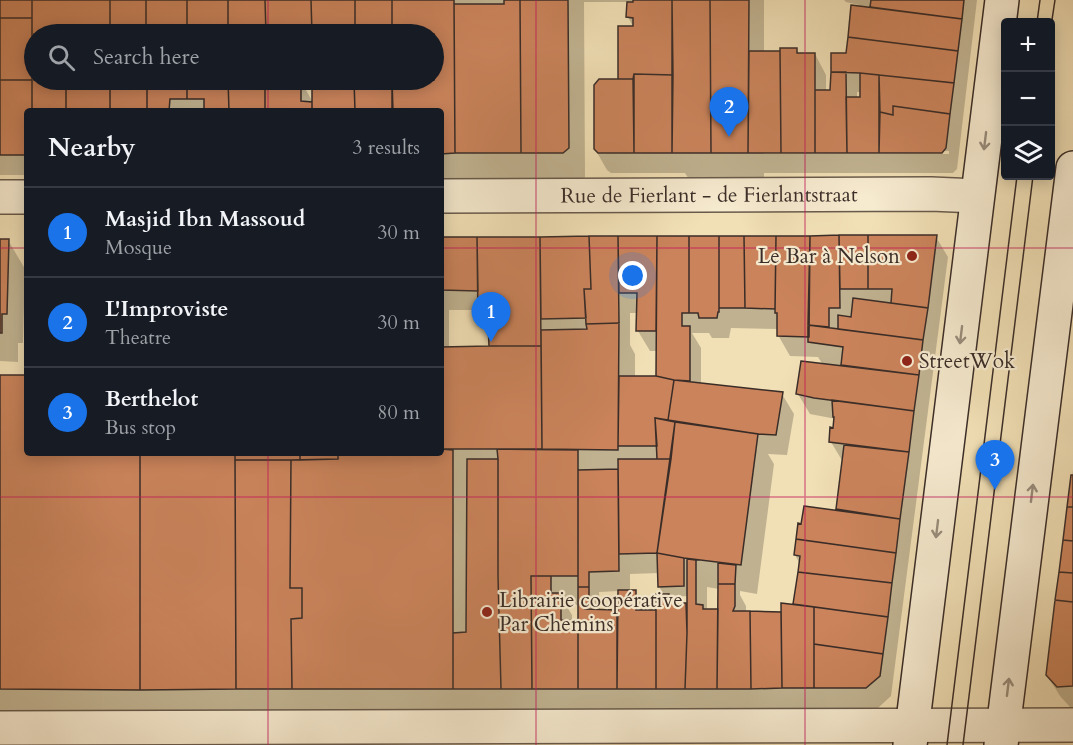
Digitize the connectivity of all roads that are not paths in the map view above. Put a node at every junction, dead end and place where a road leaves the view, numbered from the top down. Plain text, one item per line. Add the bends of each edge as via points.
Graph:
1 (1002, 0) edge
2 (1072, 186) edge
3 (444, 196) edge
4 (977, 196) junction
5 (0, 197) edge
6 (24, 197) edge
7 (1073, 725) edge
8 (0, 728) edge
9 (912, 735) edge
10 (1002, 735) edge

1 -> 4 street
10 -> 2 street
3 - 4 street, Rue de Fierlant - de Fierlantstraat
4 -> 9 street
5 - 6 street
7 - 10 street
8 - 9 street
9 - 10 street

